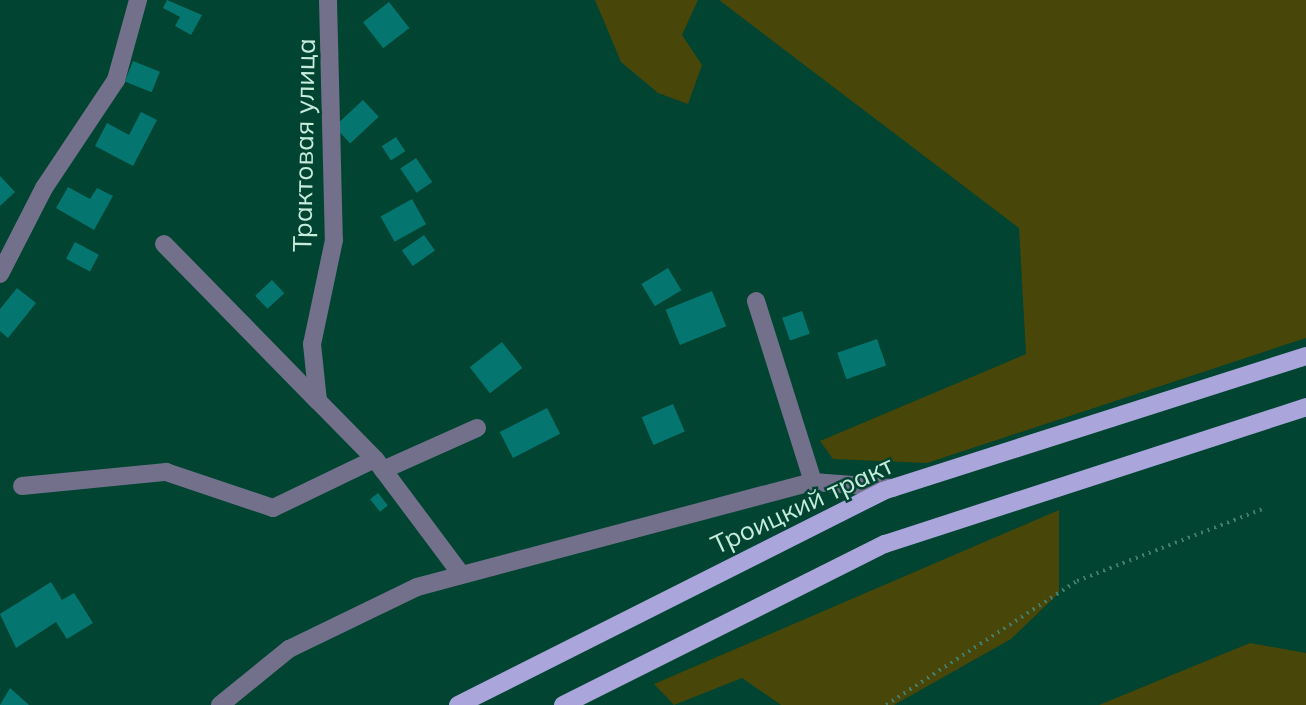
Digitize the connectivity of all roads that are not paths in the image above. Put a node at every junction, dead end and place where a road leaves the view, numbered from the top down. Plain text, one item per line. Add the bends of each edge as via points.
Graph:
1 (138, 0) edge
2 (328, 0) edge
3 (164, 244) dead end
4 (0, 274) edge
5 (756, 301) dead end
6 (1306, 356) edge
7 (318, 401) junction
8 (1306, 407) edge
9 (477, 428) dead end
10 (379, 465) junction
11 (813, 482) junction
12 (22, 486) dead end
13 (893, 488) junction
14 (461, 574) junction
15 (220, 705) edge
16 (458, 705) edge
17 (563, 705) edge

1 - 4 street via 116,80 44,188
2 - 7 street, Трактовая улица via 334,240 312,344
3 - 7 street
5 - 11 street
6 - 13 main road, Троицкий тракт
7 - 10 street
8 - 17 main road via 885,544
9 - 10 street
10 - 12 street via 272,508 166,472
10 - 14 street
11 - 13 street
11 - 14 street
13 - 16 main road, Троицкий тракт
14 - 15 street via 417,587 289,649

